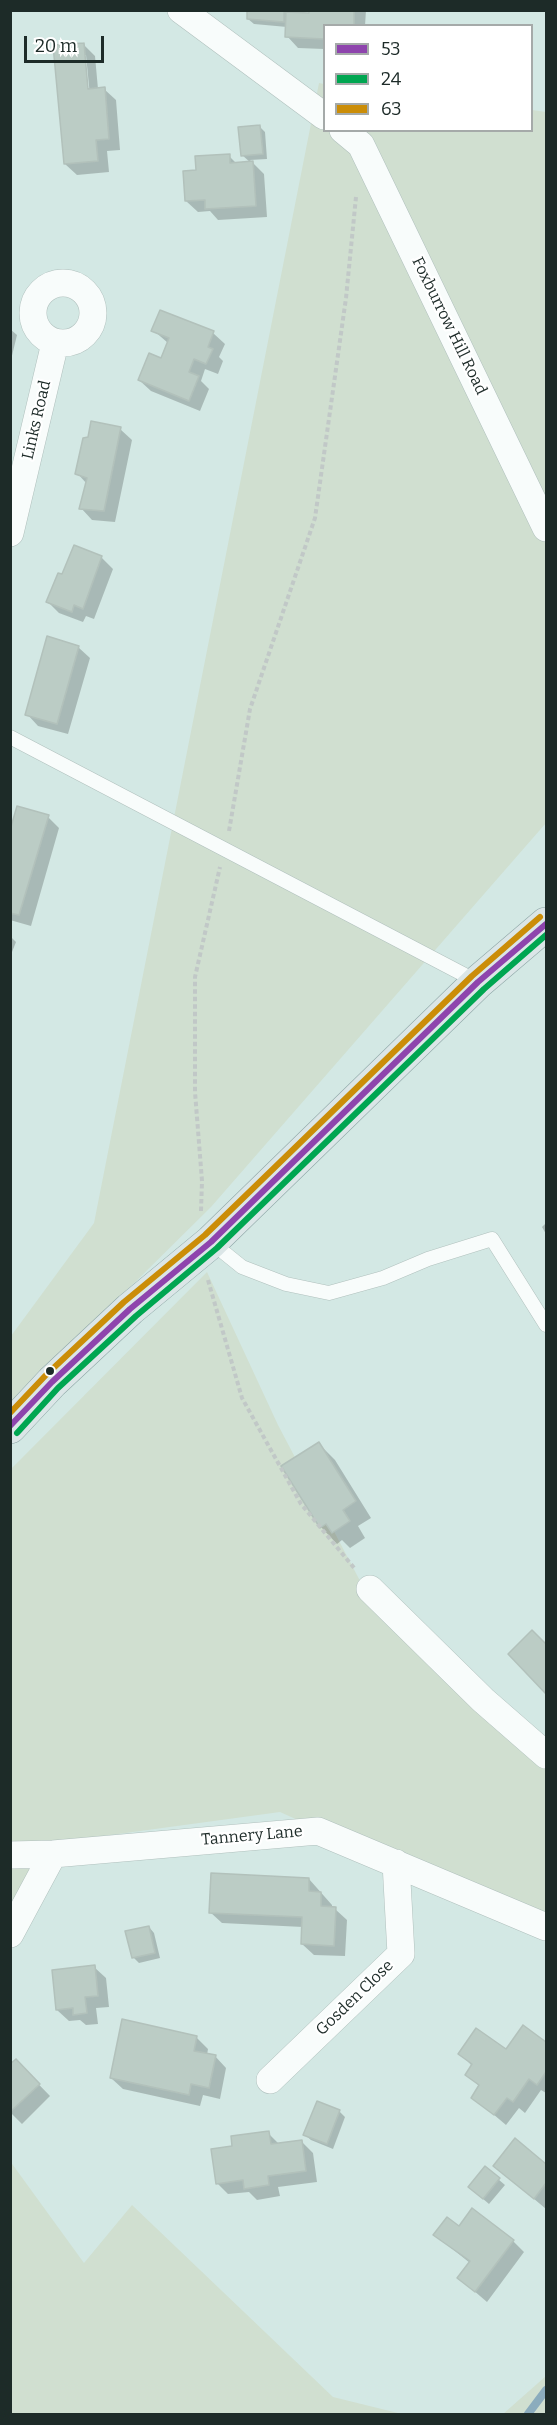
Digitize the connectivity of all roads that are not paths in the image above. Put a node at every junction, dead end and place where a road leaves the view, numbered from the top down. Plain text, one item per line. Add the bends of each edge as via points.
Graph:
1 (181, 10) edge
2 (323, 115) edge
3 (345, 132) edge
4 (56, 343) dead end
5 (546, 528) edge
6 (10, 533) edge
7 (10, 737) edge
8 (546, 924) edge
9 (478, 982) junction
10 (205, 1246) junction
11 (546, 1324) edge
12 (10, 1427) edge
13 (370, 1588) road end
14 (545, 1750) edge
15 (53, 1854) junction
16 (10, 1855) edge
17 (396, 1863) junction
18 (546, 1927) edge
19 (10, 1934) edge
20 (270, 2080) dead end

1 - 2 street
3 - 5 street, Foxburrow Hill Road via 361,145
4 - 6 street, Links Road
7 - 9 lane
8 - 9 main road
9 - 10 main road
10 - 11 lane via 242,1267 286,1284 329,1293 492,1239
10 - 12 main road via 121,1317
13 - 14 street via 483,1700
15 - 16 street, Tannery Lane
15 - 17 street, Tannery Lane via 318,1830
15 - 19 street
17 - 18 street, Tannery Lane
17 - 20 street, Gosden Close via 401,1954

